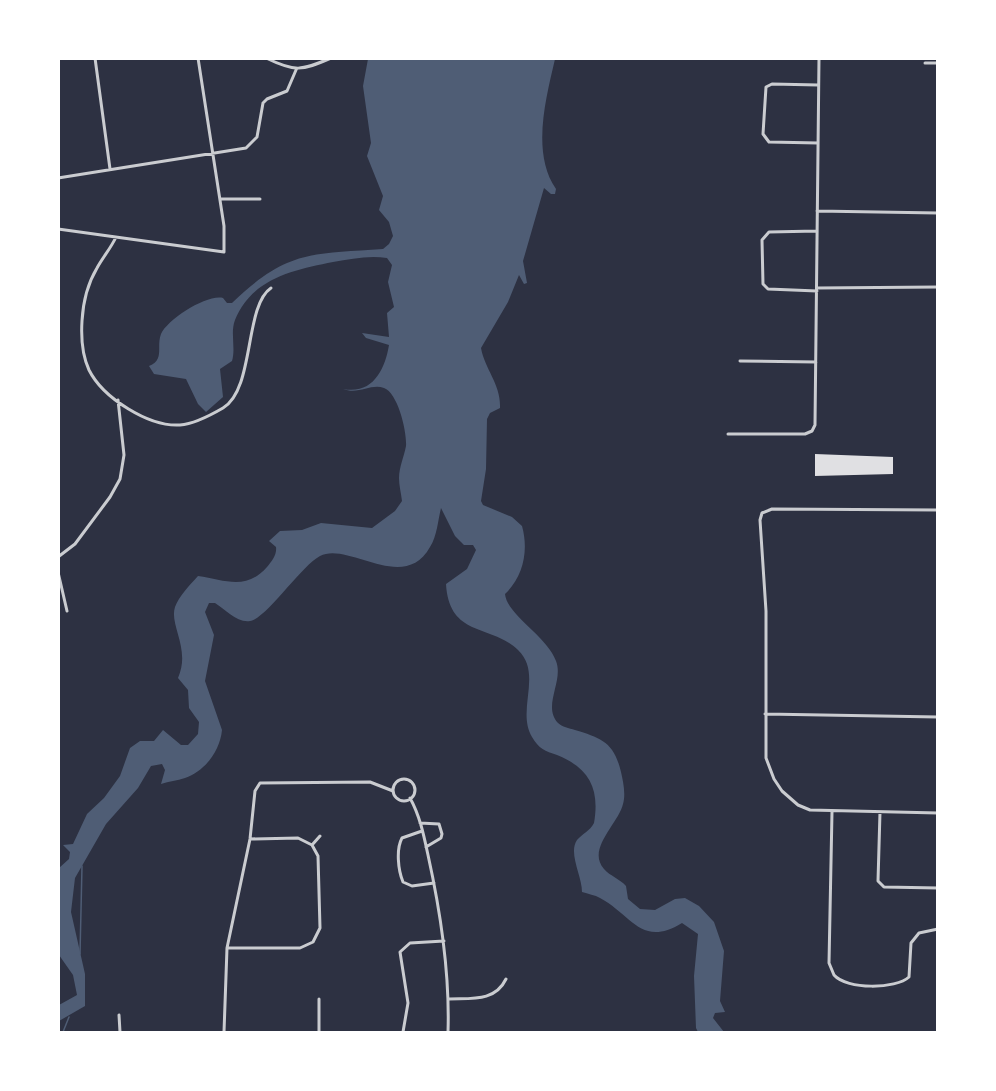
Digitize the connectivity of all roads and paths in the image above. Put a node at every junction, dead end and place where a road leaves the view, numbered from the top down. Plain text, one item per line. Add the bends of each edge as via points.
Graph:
1 (95, 58) edge
2 (198, 58) edge
3 (266, 58) edge
4 (331, 58) edge
5 (819, 58) edge
6 (925, 63) dead end
7 (938, 63) edge
8 (296, 70) junction
9 (818, 85) junction
10 (818, 143) junction
11 (212, 152) junction
12 (110, 169) junction
13 (58, 178) edge
14 (220, 199) junction
15 (260, 199) dead end
16 (817, 212) junction
17 (938, 213) edge
18 (58, 229) edge
19 (817, 231) junction
20 (116, 237) junction
21 (938, 287) edge
22 (271, 288) dead end
23 (817, 289) junction
24 (740, 361) dead end
25 (816, 362) junction
26 (118, 400) junction
27 (728, 434) dead end
28 (938, 510) edge
29 (58, 557) edge
30 (58, 572) edge
31 (67, 611) dead end
32 (765, 714) junction
33 (938, 717) edge
34 (393, 791) junction
35 (410, 798) junction
36 (832, 812) junction
37 (880, 812) junction
38 (938, 813) edge
39 (420, 823) junction
40 (422, 831) junction
41 (320, 836) dead end
42 (250, 839) junction
43 (312, 845) junction
44 (426, 847) junction
45 (434, 883) junction
46 (938, 888) edge
47 (938, 929) edge
48 (444, 941) junction
49 (227, 948) junction
50 (506, 979) dead end
51 (319, 999) dead end
52 (449, 999) junction
53 (119, 1015) dead end
54 (120, 1032) edge
55 (224, 1032) edge
56 (319, 1032) edge
57 (403, 1032) edge
58 (448, 1032) edge

1 - 12 street
2 - 11 street
3 - 8 street
4 - 8 street
5 - 9 street
6 - 7 street
8 - 11 street via 289,89 263,103 257,137 246,148
9 - 10 street
9 - 10 street via 766,87 763,134 769,142
10 - 16 street
11 - 12 street
11 - 14 street
12 - 13 street
14 - 15 street
14 - 20 street via 224,252
16 - 17 street
16 - 19 street
18 - 20 street
19 - 23 street
19 - 23 street via 769,232 762,240 765,287
20 - 26 street via 91,281 82,333 90,371 102,388
21 - 23 street
22 - 26 street via 260,303 236,395 226,406 178,425 150,419
23 - 25 street
24 - 25 street
25 - 27 street via 812,431
26 - 29 street via 124,455 118,486 75,544
28 - 32 street via 772,509 762,513
30 - 31 street
32 - 33 street
32 - 36 street via 768,765 778,785 798,805
34 - 35 street via 400,800
34 - 35 street via 398,781 408,780 414,788
34 - 42 street via 370,782 260,783 255,791
35 - 39 street
36 - 37 street
36 - 47 street via 829,963 834,975 844,982 895,985 909,977 914,938
37 - 38 street
37 - 46 street via 878,882 884,887
39 - 40 street
39 - 44 street via 439,824 441,828 441,838
40 - 44 street
40 - 45 street via 402,838 399,844 400,875 403,882 412,886
41 - 43 street
42 - 43 street via 298,838
42 - 49 street
43 - 49 street via 318,856 319,935 300,948
44 - 45 street
45 - 48 street
48 - 52 street
48 - 57 street via 410,944 400,952 408,1003
49 - 55 street
50 - 52 street via 496,993 486,997
51 - 56 street
52 - 58 street
53 - 54 street

